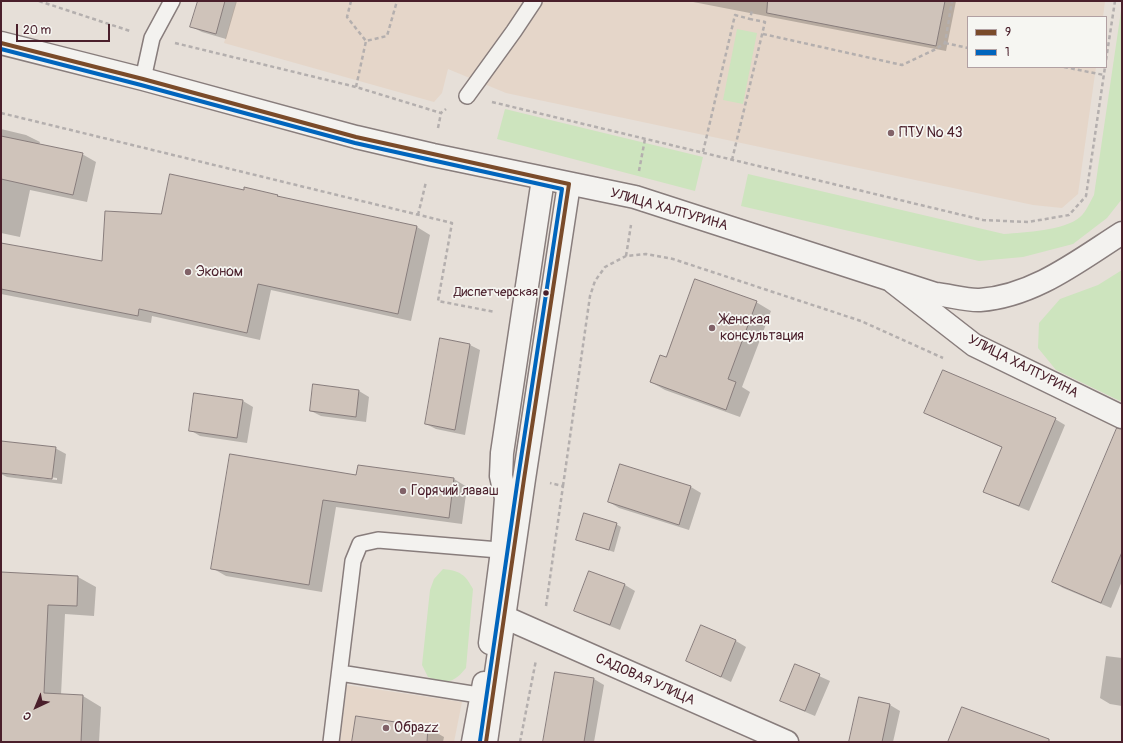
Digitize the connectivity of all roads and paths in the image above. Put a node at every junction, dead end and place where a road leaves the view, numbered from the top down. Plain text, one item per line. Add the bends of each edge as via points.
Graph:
1 (40, 1) edge
2 (172, 1) edge
3 (351, 1) edge
4 (397, 1) edge
5 (534, 1) edge
6 (952, 1) edge
7 (1115, 1) edge
8 (752, 10) dead end
9 (750, 19) junction
10 (763, 34) junction
11 (152, 38) junction
12 (366, 41) junction
13 (1, 43) edge
14 (945, 43) junction
15 (967, 48) edge
16 (1107, 53) edge
17 (1069, 68) edge
18 (1105, 68) edge
19 (1104, 75) junction
20 (143, 79) junction
21 (356, 87) junction
22 (467, 96) junction
23 (1, 113) edge
24 (703, 152) junction
25 (732, 160) junction
26 (544, 179) junction
27 (569, 184) junction
28 (1122, 233) edge
29 (892, 280) junction
30 (497, 312) dead end
31 (947, 360) dead end
32 (1122, 416) edge
33 (524, 479) junction
34 (563, 486) junction
35 (508, 551) junction
36 (504, 617) junction
37 (542, 634) junction
38 (340, 673) junction
39 (488, 696) junction
40 (331, 742) edge
41 (473, 742) edge
42 (486, 742) edge
43 (520, 742) edge
44 (787, 742) edge

1 - 11 path
2 - 11 lane
3 - 12 path via 347,17
4 - 12 path via 387,36
5 - 22 lane
6 - 14 path
7 - 16 path
8 - 9 path
9 - 10 path via 766,22
9 - 24 path via 734,15
10 - 14 path via 902,65
10 - 25 path
11 - 20 lane
11 - 21 path
12 - 21 path
13 - 20 street, УЛИЦА ХАЛТУРИНА
14 - 15 path
17 - 19 path
18 - 19 path
19 - 25 path via 1086,196 1069,215 1028,222 983,220
20 - 26 street, УЛИЦА ХАЛТУРИНА via 356,137
21 - 22 path via 441,113
22 - 24 path
23 - 30 path via 452,223 438,301
24 - 25 path
26 - 27 street, УЛИЦА ХАЛТУРИНА
26 - 35 street via 502,453 501,476 506,498
27 - 29 street, УЛИЦА ХАЛТУРИНА via 635,197
27 - 33 street
28 - 29 street, УЛИЦА ХАЛТУРИНА via 1042,283 1016,294 979,300 935,294
29 - 32 street, УЛИЦА ХАЛТУРИНА via 974,345
31 - 34 path via 861,322 672,259 646,254 626,256 605,267 595,281 590,296
33 - 34 path
33 - 35 street
34 - 37 path
35 - 36 street
35 - 38 lane via 378,540 360,544 354,561
35 - 39 street
36 - 37 street, САДОВАЯ УЛИЦА
36 - 39 street
37 - 43 path
37 - 44 street, САДОВАЯ УЛИЦА
38 - 39 lane
38 - 40 lane
39 - 41 street
39 - 42 street

